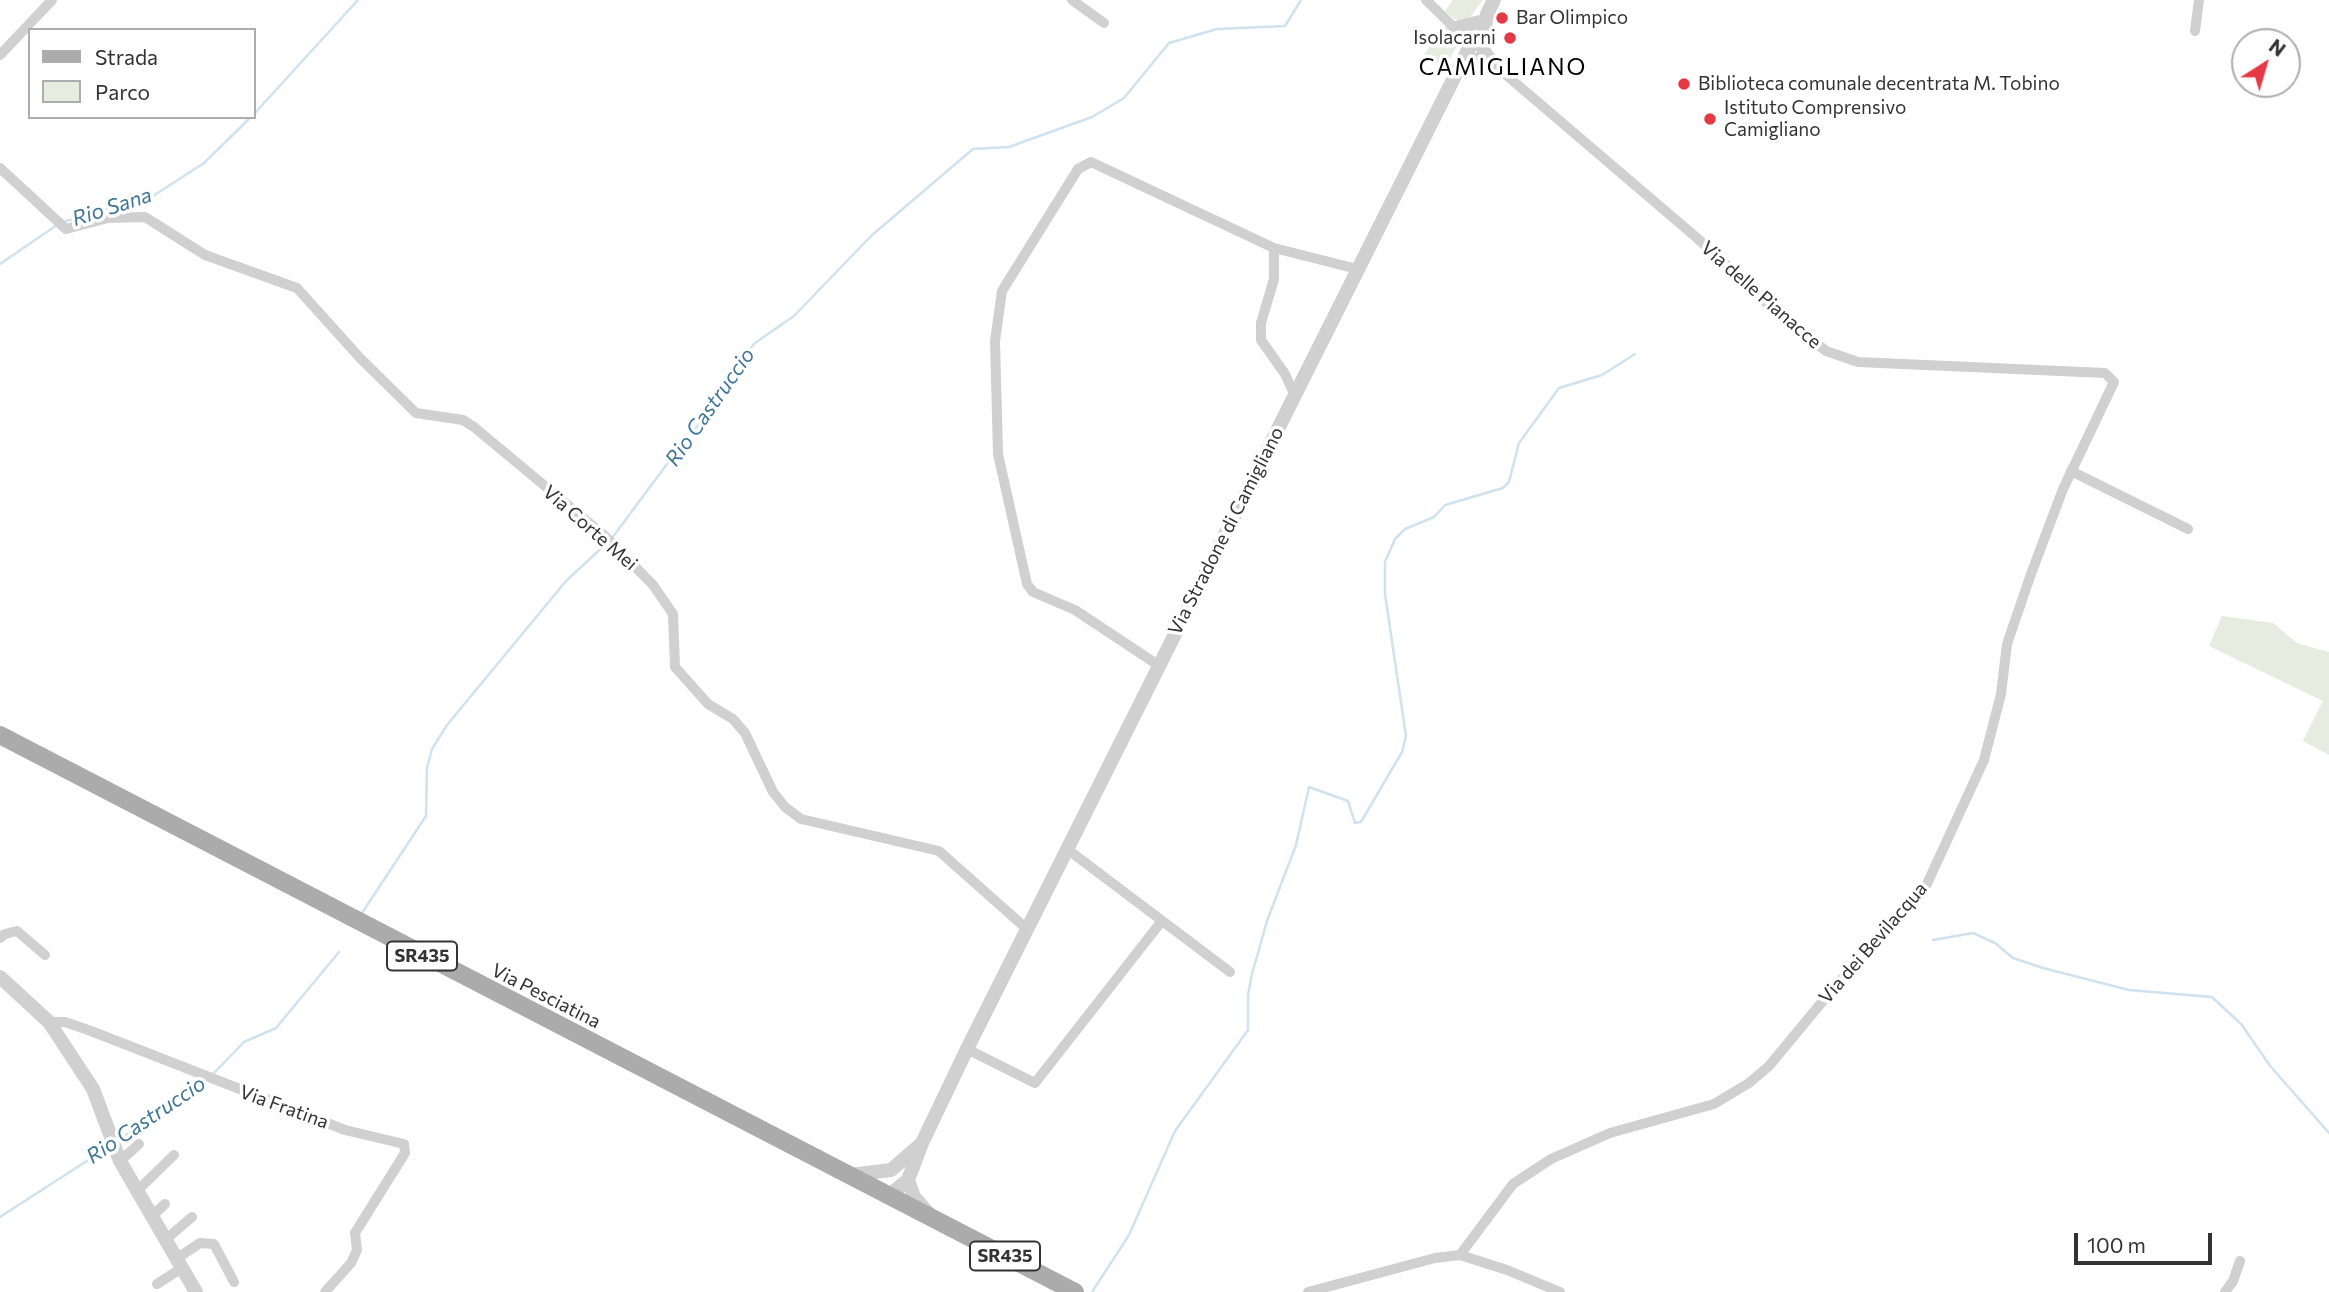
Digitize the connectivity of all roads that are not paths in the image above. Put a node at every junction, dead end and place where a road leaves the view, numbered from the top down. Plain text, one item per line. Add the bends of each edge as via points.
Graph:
1 (52, 0) edge
2 (1072, 0) edge
3 (1426, 0) edge
4 (2200, 0) edge
5 (1487, 12) edge
6 (1104, 23) dead end
7 (1456, 28) junction
8 (2195, 31) dead end
9 (1477, 50) junction
10 (0, 55) edge
11 (0, 168) edge
12 (1274, 248) junction
13 (1357, 269) junction
14 (2114, 382) joint
15 (1294, 396) junction
16 (2071, 471) junction
17 (2188, 529) dead end
18 (1158, 665) junction
19 (0, 735) edge
20 (1067, 849) junction
21 (1161, 922) junction
22 (1028, 930) junction
23 (0, 938) edge
24 (45, 955) dead end
25 (1230, 972) dead end
26 (0, 976) edge
27 (48, 1022) junction
28 (967, 1049) junction
29 (922, 1143) junction
30 (139, 1144) dead end
31 (116, 1149) junction
32 (174, 1155) dead end
33 (891, 1170) junction
34 (845, 1175) junction
35 (908, 1180) junction
36 (136, 1192) junction
37 (887, 1198) junction
38 (165, 1204) dead end
39 (151, 1217) junction
40 (192, 1217) dead end
41 (935, 1221) junction
42 (165, 1240) junction
43 (1460, 1255) junction
44 (2240, 1261) dead end
45 (179, 1264) junction
46 (234, 1282) dead end
47 (157, 1284) dead end
48 (196, 1292) edge
49 (325, 1292) edge
50 (1075, 1292) edge
51 (1308, 1292) edge
52 (1560, 1292) edge
53 (2225, 1292) edge

1 - 10 street
2 - 6 street
3 - 7 street, Via delle Pianacce
4 - 8 street
5 - 7 street
5 - 9 street, Via Stradone di Camigliano
7 - 9 street, Via delle Pianacce
9 - 13 street, Via Stradone di Camigliano via 1454,78
9 - 14 street, Via delle Pianacce via 1826,351 1858,362 2105,373
11 - 22 street, Via Corte Mei via 62,225 145,217 205,255 297,288 416,413 463,420 474,427 605,536 653,585 673,614 675,667 691,688 745,733 785,807 801,819 939,851
12 - 13 street
12 - 15 street via 1274,279 1261,323 1261,340
12 - 18 street via 1091,162 1078,169 999,301 994,398 998,454 1027,584
13 - 15 street, Via Stradone di Camigliano
14 - 16 street, Via dei Bevilacqua
15 - 18 street, Via Stradone di Camigliano
16 - 17 street
16 - 43 street, Via dei Bevilacqua via 2007,643 2001,694 1984,760 1927,886 1749,1083 1714,1104 1610,1133 1551,1159 1513,1184
18 - 20 street, Via Stradone di Camigliano
19 - 34 main road, Via Pesciatina / SR435
20 - 21 street
20 - 22 street, Via Stradone di Camigliano
21 - 25 street
21 - 28 street via 1035,1083
22 - 28 street, Via Stradone di Camigliano
23 - 24 street via 17,931
26 - 27 street
27 - 31 street via 93,1089
27 - 49 street, Via Fratina via 91,1031 345,1130 404,1144 405,1153 355,1233 357,1250 351,1263
28 - 29 street, Via Stradone di Camigliano
29 - 33 street, Via Stradone di Camigliano
29 - 35 street, Via Stradone di Camigliano
30 - 31 street
31 - 36 street
32 - 36 street
33 - 34 street
33 - 37 street
34 - 37 main road, Via Pesciatina / SR435
35 - 37 street, Via Stradone di Camigliano
35 - 41 street via 914,1197
36 - 39 street
37 - 41 main road, Via Pesciatina / SR435
38 - 39 street
39 - 42 street
40 - 42 street
41 - 50 main road, Via Pesciatina / SR435
42 - 45 street
43 - 51 street
43 - 52 street
44 - 53 street
45 - 46 street via 200,1243 214,1244
45 - 47 street
45 - 48 street

